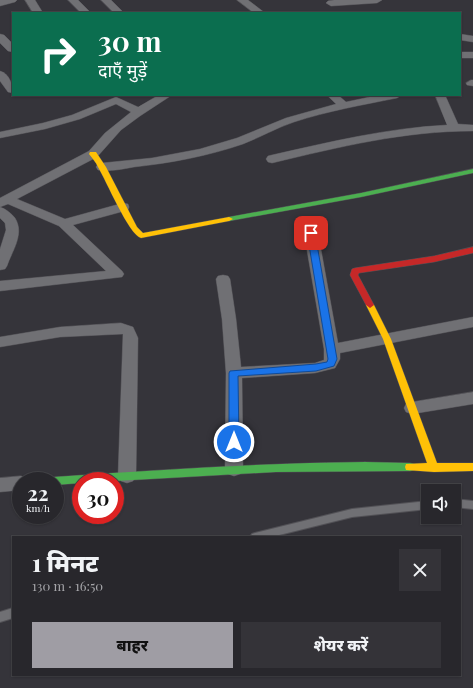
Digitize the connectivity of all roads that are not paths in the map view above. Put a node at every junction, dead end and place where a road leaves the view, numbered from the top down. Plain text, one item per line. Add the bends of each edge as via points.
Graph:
1 (12, 0) edge
2 (30, 0) edge
3 (73, 0) edge
4 (377, 0) edge
5 (111, 1) edge
6 (246, 1) edge
7 (331, 1) edge
8 (0, 3) edge
9 (37, 12) edge
10 (85, 12) edge
11 (118, 12) edge
12 (259, 12) edge
13 (334, 12) edge
14 (0, 37) edge
15 (461, 37) edge
16 (473, 39) edge
17 (12, 49) dead end
18 (461, 55) edge
19 (473, 55) edge
20 (0, 74) edge
21 (12, 89) edge
22 (12, 90) edge
23 (0, 94) edge
24 (165, 96) edge
25 (333, 96) edge
26 (392, 96) edge
27 (440, 96) edge
28 (112, 97) edge
29 (344, 106) junction
30 (137, 112) junction
31 (454, 128) junction
32 (473, 128) edge
33 (0, 135) edge
34 (93, 154) junction
35 (272, 159) dead end
36 (102, 166) junction
37 (473, 171) edge
38 (4, 201) edge
39 (123, 207) junction
40 (0, 211) edge
41 (64, 223) junction
42 (311, 233) dead end
43 (473, 250) edge
44 (0, 266) edge
45 (223, 279) dead end
46 (0, 286) edge
47 (473, 322) edge
48 (387, 339) junction
49 (0, 342) edge
50 (332, 349) junction
51 (234, 373) junction
52 (473, 398) edge
53 (412, 408) junction
54 (434, 468) junction
55 (473, 468) edge
56 (234, 469) junction
57 (126, 476) junction
58 (64, 480) edge
59 (12, 484) edge
60 (0, 485) edge
61 (461, 504) edge
62 (473, 505) edge
63 (421, 506) edge
64 (259, 536) edge
65 (12, 613) edge
66 (0, 617) edge

1 - 8 street
2 - 9 street
3 - 10 street
4 - 7 street
5 - 11 street
6 - 12 street
7 - 13 street
14 - 17 street
15 - 16 street
18 - 19 street
20 - 21 street
22 - 23 street
24 - 30 street
25 - 29 street
26 - 29 street
27 - 31 street
28 - 30 street
28 - 33 street via 76,117
29 - 36 street via 290,120 234,143 188,156 148,163
30 - 34 street via 101,143
31 - 32 street
31 - 35 street via 388,134
34 - 36 street
34 - 38 street
36 - 39 street
37 - 39 street via 141,236
38 - 41 street
39 - 41 street
40 - 44 street via 9,217 13,224 12,234
41 - 46 street via 116,274
42 - 50 street
43 - 48 street via 434,259 355,271 354,275
45 - 51 street
47 - 48 street
48 - 50 street
48 - 53 street
49 - 57 street via 60,332 127,329 131,338
50 - 51 street via 330,364 323,367
51 - 56 street
52 - 53 street
53 - 54 street
54 - 55 street
54 - 56 street via 366,466
56 - 57 street
57 - 58 street
59 - 60 street
61 - 62 lane
63 - 64 lane via 352,513
65 - 66 lane

